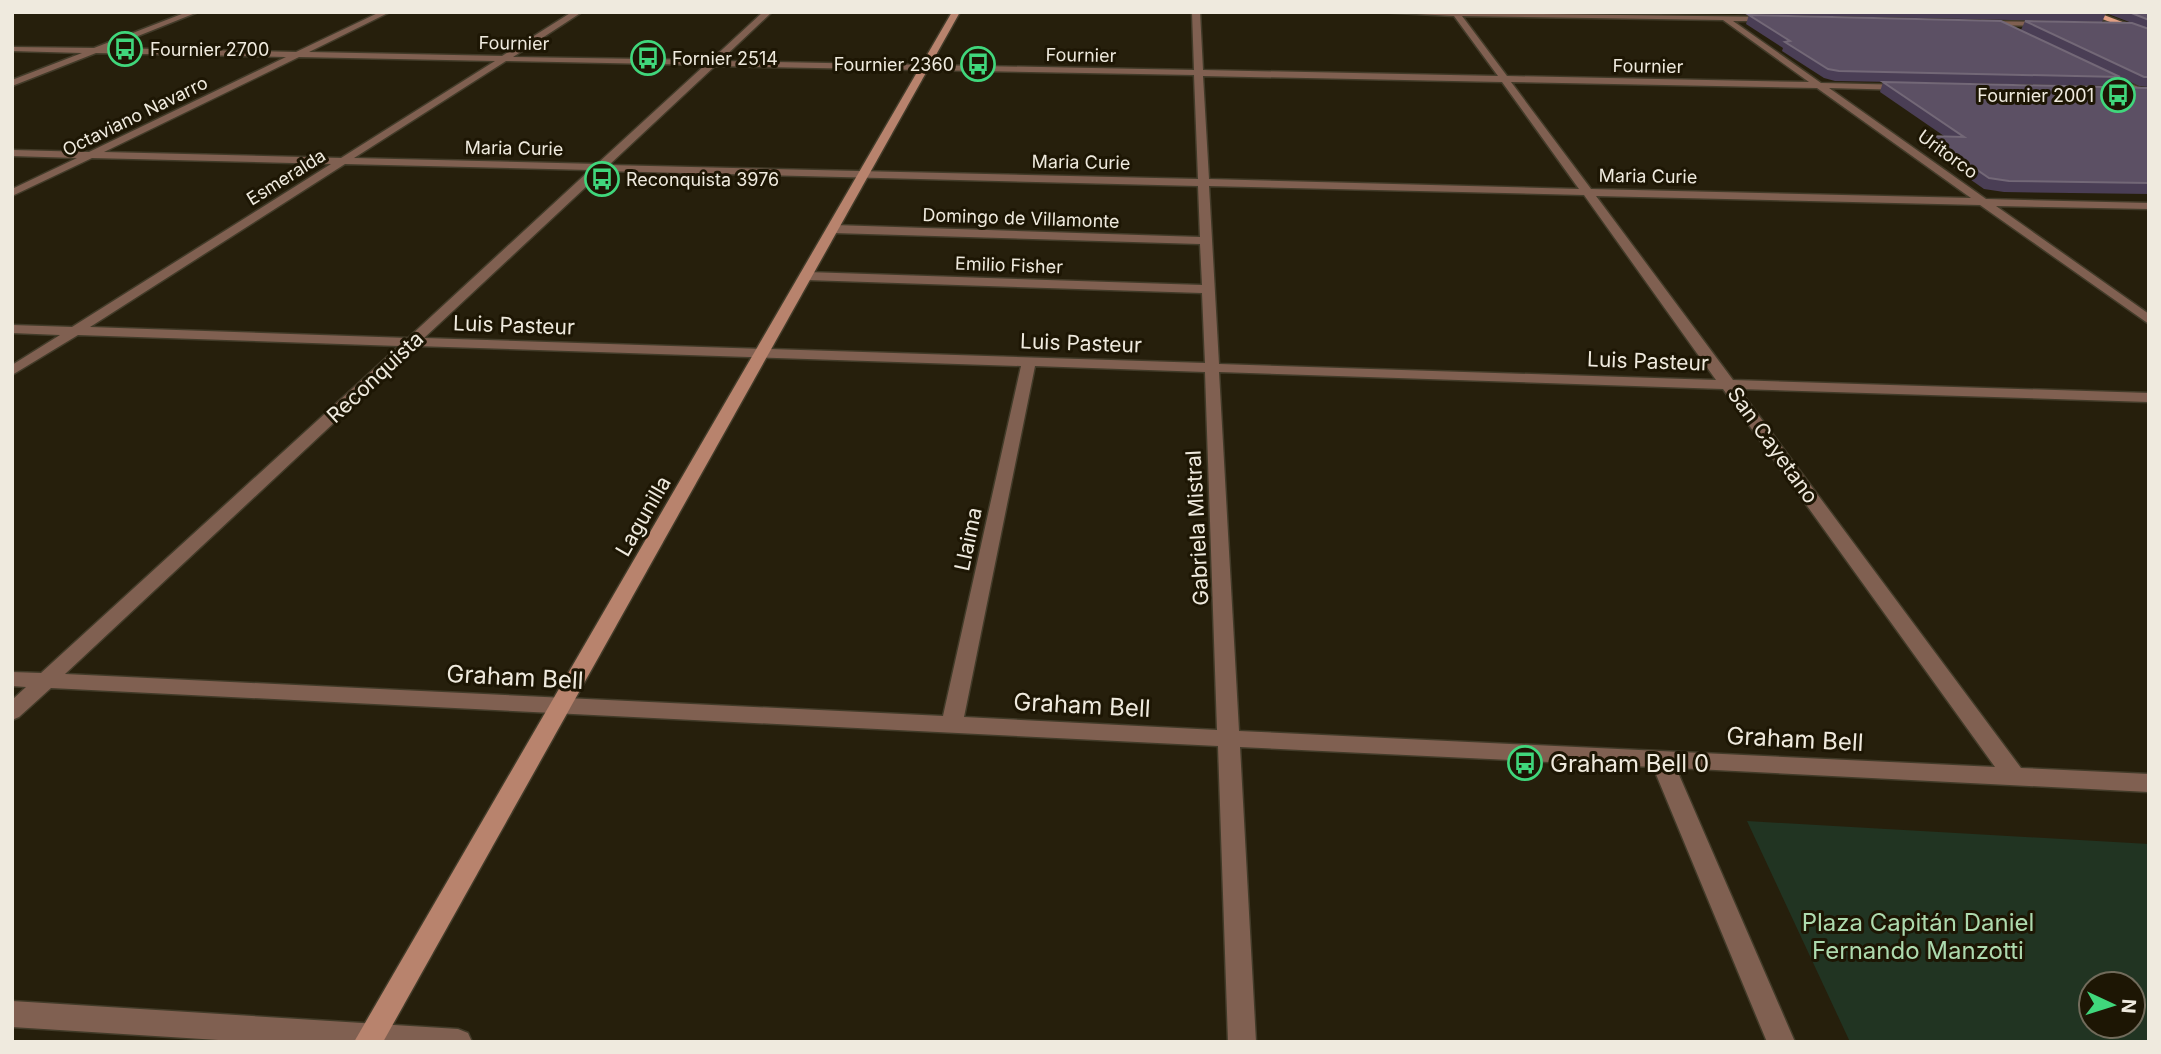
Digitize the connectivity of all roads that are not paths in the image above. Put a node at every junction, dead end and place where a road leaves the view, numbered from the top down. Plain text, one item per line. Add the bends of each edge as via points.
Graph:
1 (194, 12) edge
2 (386, 12) edge
3 (578, 12) edge
4 (768, 12) edge
5 (956, 12) edge
6 (1196, 12) edge
7 (1382, 12) edge
8 (2088, 12) edge
9 (2115, 12) edge
10 (1457, 14) edge
11 (1552, 14) edge
12 (1726, 19) junction
13 (1779, 19) edge
14 (1968, 23) edge
15 (1995, 23) junction
16 (2058, 24) edge
17 (2096, 25) edge
18 (2149, 25) edge
19 (2129, 27) junction
20 (2149, 33) edge
21 (2019, 35) edge
22 (12, 49) edge
23 (96, 50) junction
24 (299, 55) junction
25 (504, 59) junction
26 (714, 63) junction
27 (2080, 63) edge
28 (926, 67) junction
29 (1200, 73) junction
30 (1507, 79) junction
31 (12, 83) edge
32 (1821, 86) junction
33 (1919, 88) edge
34 (2113, 92) edge
35 (2146, 93) edge
36 (12, 153) edge
37 (91, 155) junction
38 (343, 161) junction
39 (601, 168) junction
40 (865, 174) junction
41 (1205, 183) junction
42 (1590, 192) junction
43 (12, 193) edge
44 (1984, 202) junction
45 (2149, 206) edge
46 (834, 229) junction
47 (1207, 241) junction
48 (807, 276) junction
49 (1209, 289) junction
50 (2149, 320) edge
51 (12, 329) edge
52 (76, 331) junction
53 (413, 342) junction
54 (762, 354) junction
55 (1029, 362) junction
56 (1213, 368) junction
57 (12, 371) edge
58 (1730, 385) junction
59 (2149, 398) edge
60 (12, 679) edge
61 (46, 681) junction
62 (560, 706) junction
63 (12, 712) edge
64 (952, 725) junction
65 (1229, 738) junction
66 (1661, 759) junction
67 (2014, 776) junction
68 (2149, 783) edge
69 (12, 1014) edge
70 (370, 1039) edge
71 (458, 1042) edge
72 (1242, 1042) edge
73 (1781, 1042) edge

1 - 23 street
2 - 24 street, Octaviano Navarro
3 - 25 street, Esmeralda
4 - 26 street, Reconquista
5 - 28 main road, Lagunilla
6 - 29 street, Gabriela Mistral
7 - 10 street
8 - 19 main road
9 - 18 main road
10 - 11 street
10 - 30 street, San Cayetano
11 - 12 street
12 - 13 street
12 - 32 street, Uritorco
14 - 15 street
15 - 16 street
15 - 21 street
17 - 19 street
19 - 20 main road
22 - 23 street, Fournier
23 - 24 street, Fournier
23 - 31 street
24 - 25 street, Fournier
24 - 37 street, Octaviano Navarro
25 - 26 street, Fournier
25 - 38 street, Esmeralda
26 - 28 street, Fournier
26 - 39 street, Reconquista
27 - 35 street
28 - 29 street, Fournier
28 - 40 main road, Lagunilla
29 - 30 street, Fournier
29 - 41 street, Gabriela Mistral
30 - 32 street, Fournier
30 - 42 street, San Cayetano
32 - 33 street, Fournier
32 - 44 street, Uritorco
34 - 35 street
36 - 37 street, Maria Curie
37 - 38 street, Maria Curie
37 - 43 street, Octaviano Navarro
38 - 39 street, Maria Curie
38 - 52 street, Esmeralda
39 - 40 street, Maria Curie
39 - 53 street, Reconquista
40 - 41 street, Maria Curie
40 - 46 main road, Lagunilla
41 - 42 street, Maria Curie
41 - 47 street, Gabriela Mistral
42 - 44 street, Maria Curie
42 - 58 street, San Cayetano
44 - 45 street, Maria Curie
44 - 50 street, Uritorco
46 - 47 street, Domingo de Villamonte
46 - 48 main road, Lagunilla
47 - 49 street, Gabriela Mistral
48 - 49 street, Emilio Fisher
48 - 54 main road, Lagunilla
49 - 56 street, Gabriela Mistral
51 - 52 street, Luis Pasteur
52 - 53 street, Luis Pasteur
52 - 57 street, Esmeralda
53 - 54 street, Luis Pasteur
53 - 61 street, Reconquista
54 - 55 street, Luis Pasteur
54 - 62 main road, Lagunilla
55 - 56 street, Luis Pasteur
55 - 64 street, Llaima
56 - 58 street, Luis Pasteur
56 - 65 street, Gabriela Mistral
58 - 59 street, Luis Pasteur
58 - 67 street, San Cayetano
60 - 61 street, Graham Bell
61 - 62 street, Graham Bell
61 - 63 street, Reconquista
62 - 64 street, Graham Bell
62 - 70 main road, Lagunilla
64 - 65 street, Graham Bell
65 - 66 street, Graham Bell
65 - 72 street, Gabriela Mistral
66 - 67 street, Graham Bell
66 - 73 street
67 - 68 street, Graham Bell
69 - 70 street
70 - 71 street

